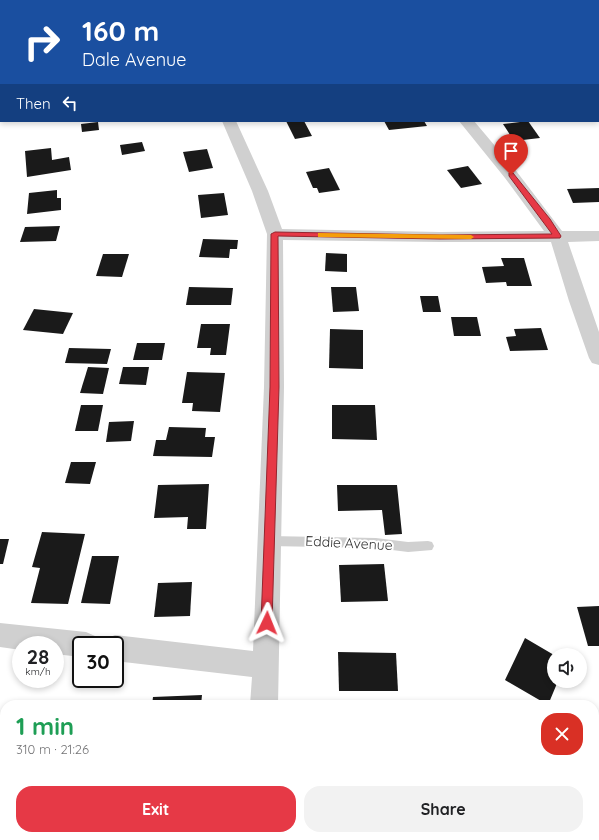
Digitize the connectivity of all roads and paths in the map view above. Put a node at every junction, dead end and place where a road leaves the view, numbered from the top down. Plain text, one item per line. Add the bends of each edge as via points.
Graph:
1 (228, 122) edge
2 (467, 122) edge
3 (275, 234) junction
4 (557, 236) junction
5 (599, 236) edge
6 (599, 358) edge
7 (269, 541) junction
8 (428, 546) dead end
9 (0, 635) edge
10 (72, 643) edge
11 (124, 649) edge
12 (265, 666) junction
13 (264, 700) edge

1 - 3 street via 258,184
2 - 4 street via 516,180
3 - 4 street
3 - 7 street
4 - 5 street
4 - 6 street
7 - 8 lane, Eddie Avenue via 314,540 334,543 376,542 408,547
7 - 12 street
9 - 10 street
11 - 12 street
12 - 13 street

